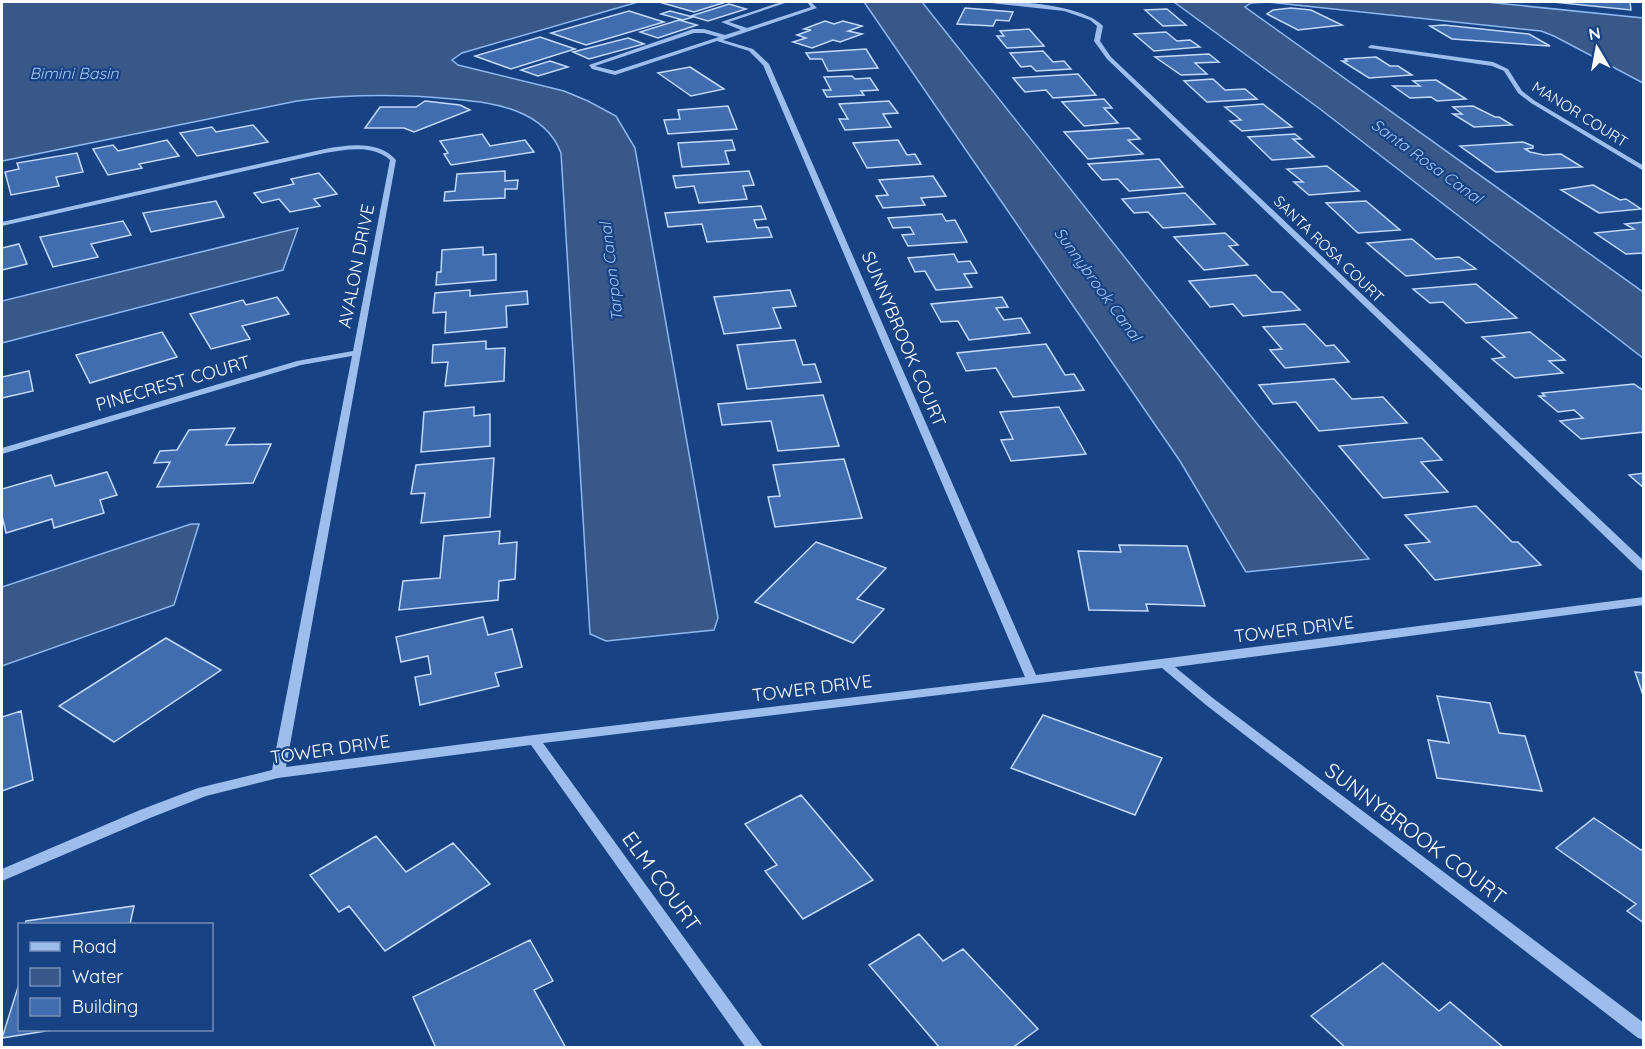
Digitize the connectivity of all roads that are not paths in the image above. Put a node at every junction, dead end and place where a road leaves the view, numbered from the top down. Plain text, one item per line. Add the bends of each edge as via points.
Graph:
1 (785, 2) edge
2 (809, 2) edge
3 (984, 2) edge
4 (747, 30) junction
5 (722, 38) junction
6 (1371, 46) dead end
7 (1644, 169) edge
8 (2, 224) edge
9 (356, 353) junction
10 (2, 450) edge
11 (1644, 568) edge
12 (1644, 601) edge
13 (1164, 664) junction
14 (1032, 679) junction
15 (534, 740) junction
16 (279, 773) junction
17 (2, 875) edge
18 (1644, 1033) edge
19 (756, 1047) edge

1 - 4 street via 724,22
2 - 4 street via 814,8
3 - 11 street, SANTA ROSA COURT via 1066,11 1095,20 1100,27 1097,41 1109,58
4 - 5 street
5 - 5 street, SUNNYBROOK COURT via 693,31 592,65 615,73
5 - 14 street, SUNNYBROOK COURT via 756,53 766,64
6 - 7 street, MANOR COURT via 1480,60 1502,68 1533,102
8 - 9 street, AVALON DRIVE via 325,151 359,148 385,153 393,160 393,166
9 - 10 street, PINECREST COURT via 300,363
9 - 16 street, AVALON DRIVE
12 - 13 street, TOWER DRIVE
13 - 14 street, TOWER DRIVE
13 - 18 street, SUNNYBROOK COURT
14 - 15 street, TOWER DRIVE
15 - 16 street, TOWER DRIVE
15 - 19 street, ELM COURT
16 - 17 street, TOWER DRIVE via 203,792

